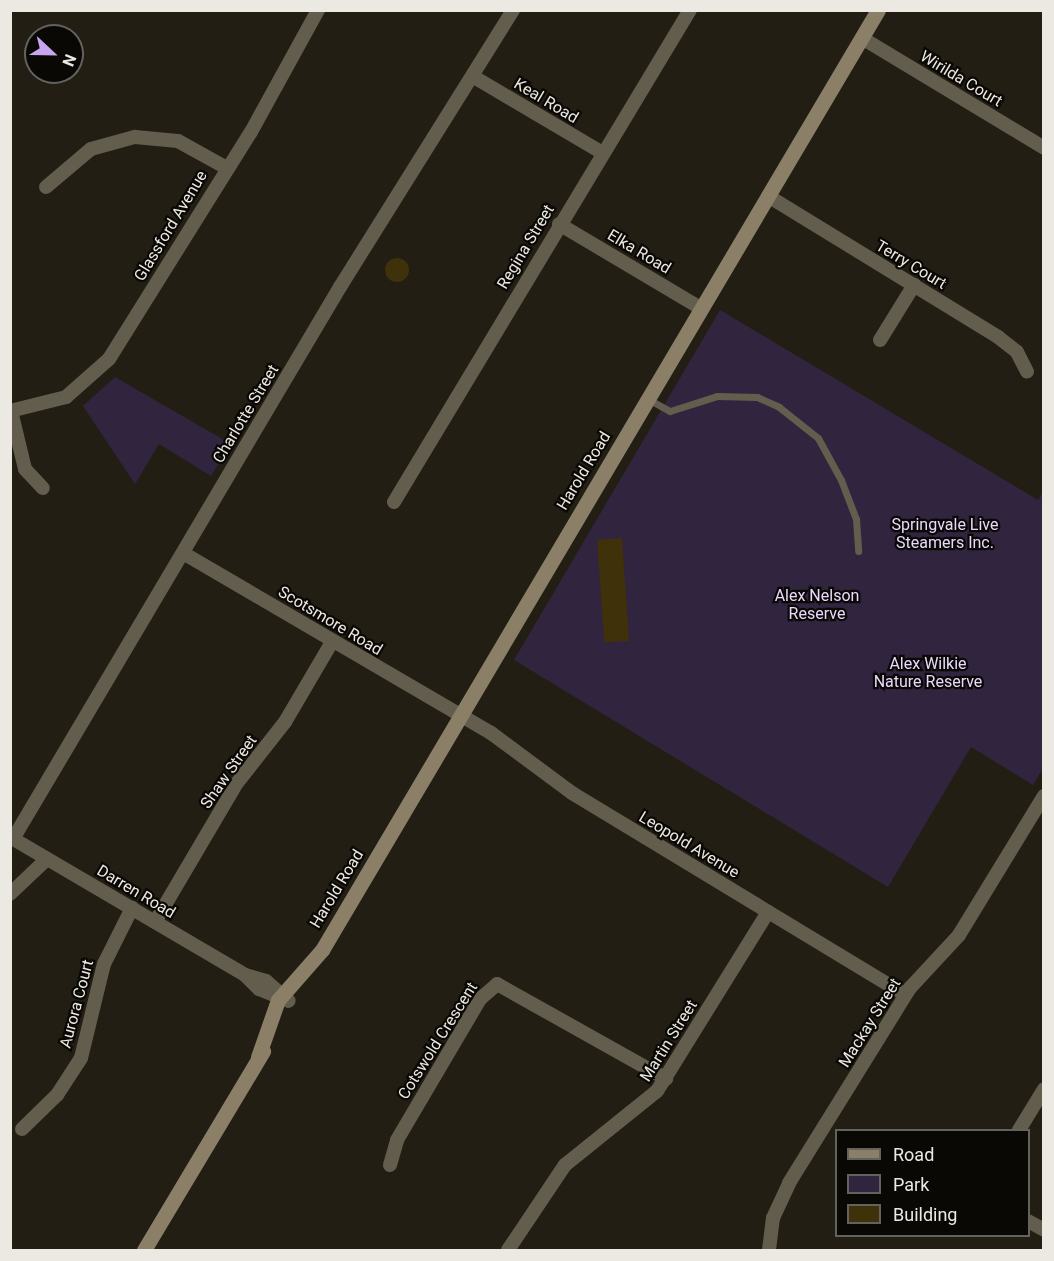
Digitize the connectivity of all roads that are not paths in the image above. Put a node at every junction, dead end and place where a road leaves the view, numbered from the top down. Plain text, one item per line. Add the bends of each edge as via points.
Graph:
1 (318, 10) edge
2 (513, 10) edge
3 (690, 10) edge
4 (878, 10) edge
5 (862, 38) junction
6 (474, 77) junction
7 (1044, 148) edge
8 (602, 153) junction
9 (227, 168) junction
10 (46, 187) dead end
11 (768, 196) junction
12 (559, 224) junction
13 (914, 285) junction
14 (702, 309) junction
15 (880, 340) dead end
16 (1027, 372) dead end
17 (648, 399) junction
18 (11, 411) edge
19 (43, 488) dead end
20 (394, 502) dead end
21 (858, 551) dead end
22 (183, 553) junction
23 (333, 642) junction
24 (460, 717) junction
25 (1044, 796) edge
26 (1038, 819) edge
27 (12, 838) edge
28 (47, 859) junction
29 (10, 894) edge
30 (132, 908) junction
31 (768, 912) junction
32 (155, 922) junction
33 (905, 995) junction
34 (283, 998) junction
35 (666, 1079) junction
36 (1044, 1089) edge
37 (22, 1129) dead end
38 (1020, 1129) edge
39 (390, 1165) dead end
40 (1030, 1222) edge
41 (1044, 1230) edge
42 (144, 1251) edge
43 (508, 1251) edge
44 (769, 1251) edge

1 - 9 street, Glassford Avenue
2 - 6 street, Charlotte Street
3 - 8 street, Regina Street
4 - 5 street, Harold Road
5 - 7 street, Wirilda Court
5 - 11 street, Harold Road
6 - 8 street, Keal Road
6 - 22 street, Charlotte Street via 340,287
8 - 12 street, Regina Street
9 - 10 street via 178,141 135,136 90,149
9 - 18 street, Glassford Avenue via 99,370 55,402
11 - 13 street, Terry Court
11 - 14 street, Harold Road
12 - 14 street, Elka Road
12 - 20 street, Regina Street
13 - 15 street
13 - 16 street, Terry Court via 1008,344
14 - 17 street, Harold Road
17 - 21 lane via 670,411 717,396 757,397 779,407 818,438 856,519
17 - 24 street, Harold Road
18 - 19 street via 25,469
22 - 23 street, Scotsmore Road
22 - 27 street, Charlotte Street
23 - 24 street, Scotsmore Road
23 - 32 street, Shaw Street via 285,722 237,783
24 - 31 street, Leopold Avenue via 504,741 572,793
24 - 34 street, Harold Road via 322,950 310,980
25 - 26 street, Mackay Street
26 - 33 street, Mackay Street via 959,935
27 - 28 street, Darren Road
28 - 29 street
28 - 30 street, Darren Road
30 - 32 street, Darren Road
30 - 37 street, Aurora Court via 104,964 81,1058 57,1095
31 - 33 street, Leopold Avenue
31 - 35 street, Martin Street
32 - 34 street, Darren Road
33 - 44 street, Mackay Street via 782,1195
34 - 42 street, Harold Road via 278,1034 258,1057
35 - 39 street, Cotswold Crescent via 498,984 480,999 397,1140
35 - 43 street, Martin Street via 628,1119 565,1166
36 - 38 street
40 - 41 street

